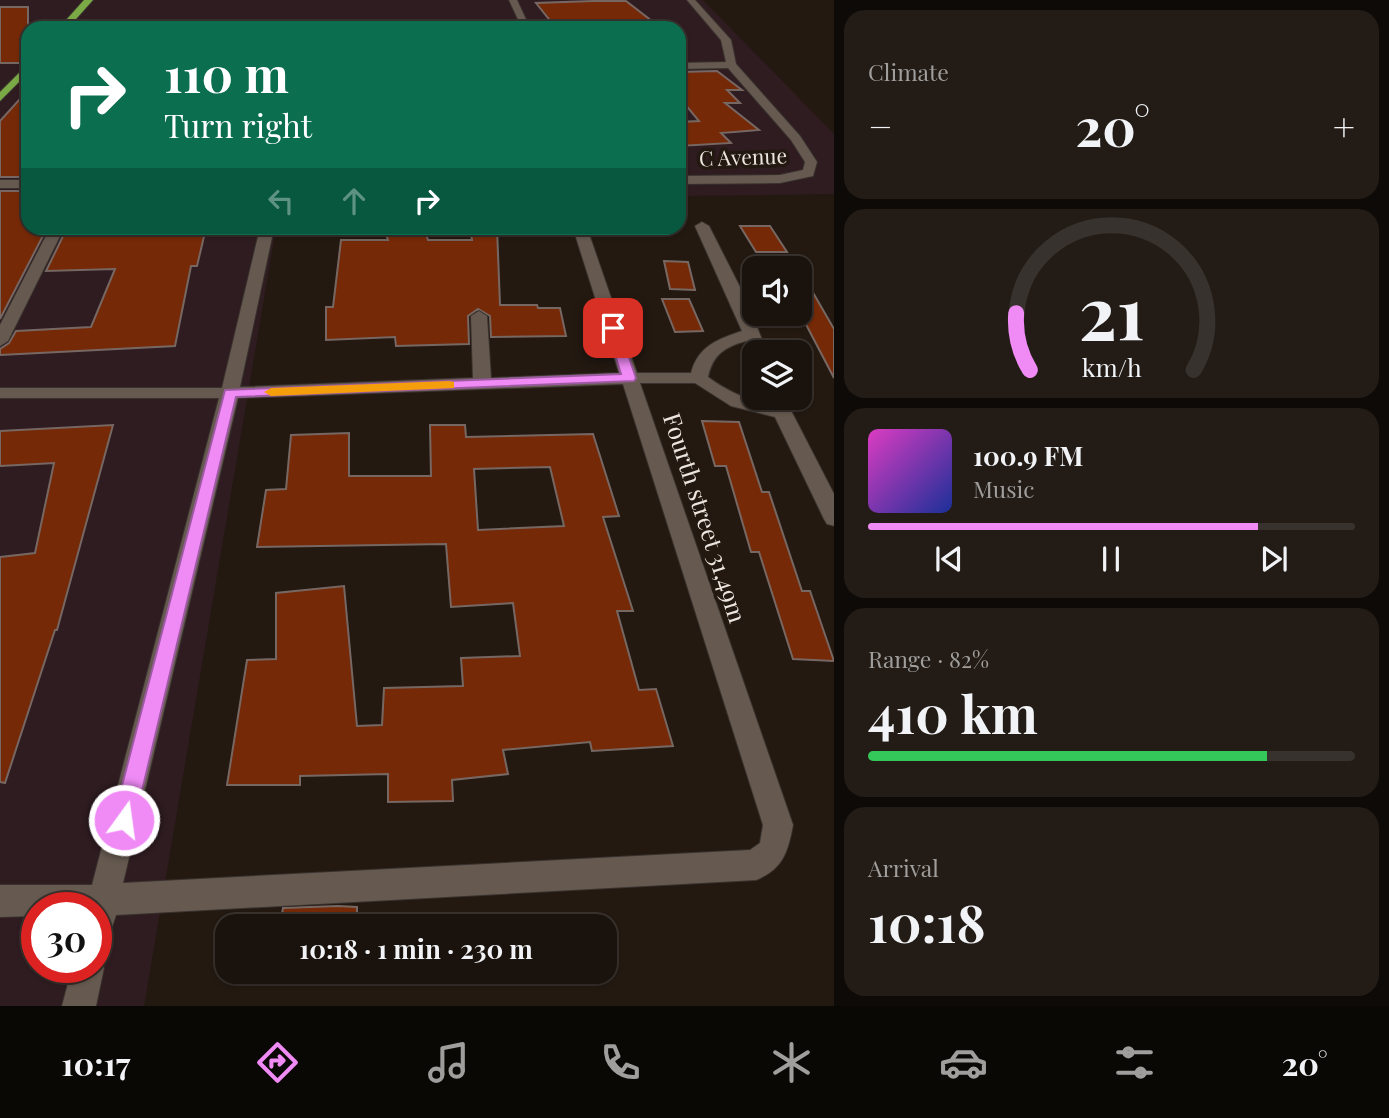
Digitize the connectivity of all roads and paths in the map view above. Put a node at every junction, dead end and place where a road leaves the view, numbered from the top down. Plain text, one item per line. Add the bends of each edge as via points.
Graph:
1 (74, 0) edge
2 (89, 0) edge
3 (513, 0) edge
4 (691, 0) edge
5 (57, 21) edge
6 (70, 21) edge
7 (523, 21) edge
8 (732, 65) junction
9 (686, 66) edge
10 (21, 75) edge
11 (0, 98) edge
12 (686, 180) edge
13 (0, 184) edge
14 (21, 184) edge
15 (702, 226) dead end
16 (53, 235) edge
17 (265, 235) edge
18 (582, 235) edge
19 (479, 316) dead end
20 (752, 334) junction
21 (754, 340) edge
22 (0, 341) edge
23 (629, 378) junction
24 (699, 378) junction
25 (482, 384) junction
26 (0, 393) edge
27 (230, 393) junction
28 (742, 405) edge
29 (781, 410) edge
30 (834, 519) edge
31 (106, 892) edge
32 (112, 900) edge
33 (0, 901) edge
34 (21, 901) edge
35 (84, 983) edge
36 (79, 1006) edge

1 - 5 highway
2 - 6 highway
3 - 7 street
4 - 8 street via 726,40
8 - 9 street
8 - 12 street, C Avenue via 796,138 811,162 808,173 780,179
10 - 11 highway
13 - 14 street
15 - 20 street
16 - 22 street
17 - 27 street
18 - 23 street, Fourth street 31,49m
19 - 25 street
20 - 21 street
20 - 24 street via 716,345 702,360
23 - 24 street
23 - 25 street
23 - 32 street, Fourth street 31,49m via 778,825 773,851 755,865
24 - 28 street via 716,393
25 - 27 street
26 - 27 street
27 - 31 street
29 - 30 street
33 - 34 street
35 - 36 street

